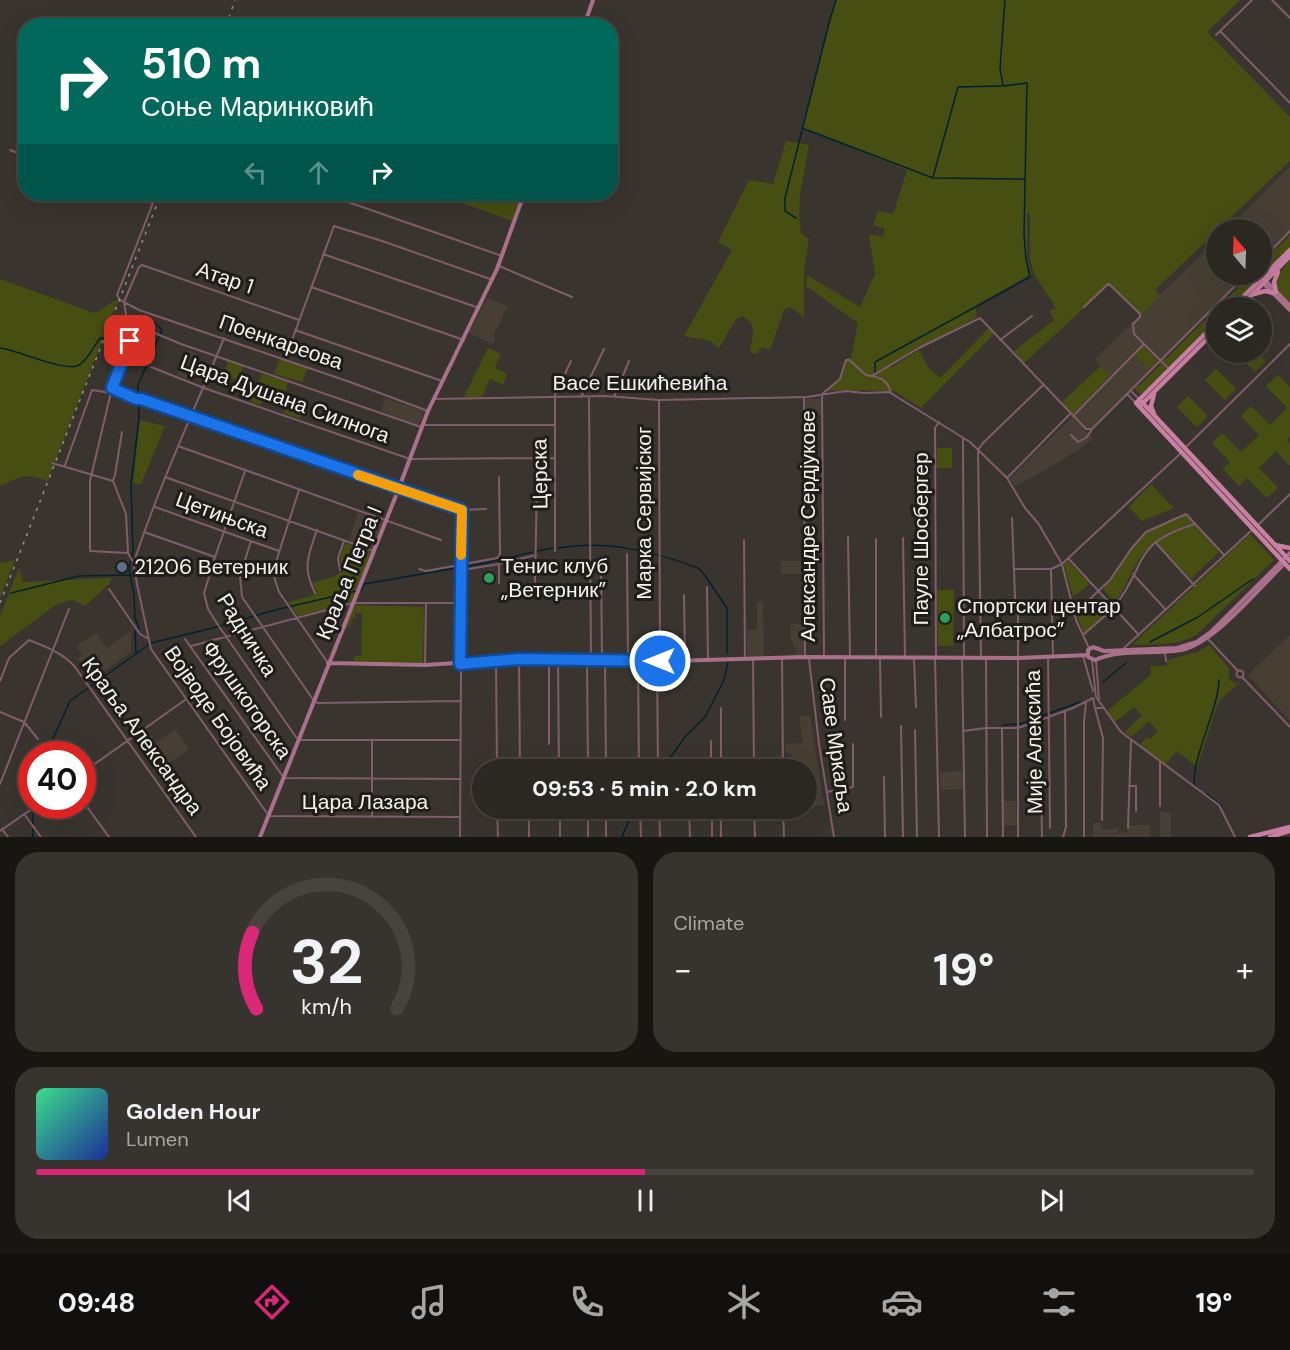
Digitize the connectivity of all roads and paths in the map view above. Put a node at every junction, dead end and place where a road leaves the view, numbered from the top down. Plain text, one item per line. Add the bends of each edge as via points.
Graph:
1 (593, 0) edge
2 (1252, 0) edge
3 (1272, 0) edge
4 (587, 18) edge
5 (1290, 18) edge
6 (1220, 31) junction
7 (1216, 35) dead end
8 (1290, 103) edge
9 (10, 150) dead end
10 (18, 153) edge
11 (147, 201) edge
12 (522, 201) edge
13 (348, 202) dead end
14 (1290, 231) edge
15 (1272, 250) edge
16 (1290, 250) edge
17 (323, 254) junction
18 (502, 257) junction
19 (1289, 257) edge
20 (499, 266) junction
21 (1272, 268) edge
22 (1272, 270) edge
23 (492, 280) junction
24 (1236, 285) edge
25 (1255, 285) edge
26 (1257, 285) edge
27 (1267, 285) edge
28 (311, 287) junction
29 (1275, 292) junction
30 (1251, 295) joint
31 (572, 297) dead end
32 (1243, 297) edge
33 (124, 302) junction
34 (1084, 307) dead end
35 (479, 308) junction
36 (1290, 308) edge
37 (1032, 316) dead end
38 (298, 320) junction
39 (129, 326) junction
40 (295, 330) junction
41 (1206, 333) edge
42 (224, 338) junction
43 (464, 340) junction
44 (1000, 340) junction
45 (1206, 340) edge
46 (1144, 344) junction
47 (1290, 344) edge
48 (604, 349) dead end
49 (124, 355) junction
50 (216, 356) junction
51 (285, 359) junction
52 (571, 361) dead end
53 (629, 361) dead end
54 (1160, 361) junction
55 (145, 364) dead end
56 (151, 367) dead end
57 (1170, 370) junction
58 (872, 376) junction
59 (442, 381) junction
60 (1043, 386) junction
61 (112, 388) junction
62 (204, 388) junction
63 (1131, 391) junction
64 (1155, 391) junction
65 (111, 393) junction
66 (891, 393) junction
67 (822, 394) junction
68 (1127, 394) junction
69 (555, 397) junction
70 (581, 397) junction
71 (589, 397) junction
72 (614, 397) junction
73 (804, 397) junction
74 (433, 399) junction
75 (659, 400) junction
76 (1140, 403) junction
77 (428, 411) junction
78 (1072, 415) junction
79 (190, 417) junction
80 (1155, 417) junction
81 (939, 422) junction
82 (554, 425) junction
83 (422, 426) junction
84 (1092, 429) junction
85 (122, 432) dead end
86 (1071, 435) dead end
87 (963, 438) junction
88 (178, 446) junction
89 (978, 450) junction
90 (1183, 450) junction
91 (555, 458) junction
92 (410, 459) junction
93 (51, 463) dead end
94 (65, 466) junction
95 (245, 471) junction
96 (92, 474) junction
97 (165, 477) junction
98 (499, 477) dead end
99 (1007, 478) junction
100 (113, 481) junction
101 (537, 481) dead end
102 (399, 489) junction
103 (299, 490) junction
104 (1290, 494) edge
105 (234, 501) junction
106 (154, 506) junction
107 (486, 509) dead end
108 (462, 510) junction
109 (1012, 518) dead end
110 (386, 520) junction
111 (289, 521) junction
112 (1195, 524) junction
113 (1255, 527) junction
114 (223, 531) junction
115 (317, 531) junction
116 (144, 532) junction
117 (848, 537) dead end
118 (903, 538) dead end
119 (441, 540) dead end
120 (744, 540) dead end
121 (876, 540) dead end
122 (344, 541) junction
123 (251, 542) junction
124 (1155, 542) junction
125 (1275, 545) junction
126 (1290, 548) edge
127 (279, 551) junction
128 (374, 551) junction
129 (555, 551) dead end
130 (128, 553) junction
131 (627, 554) dead end
132 (536, 555) junction
133 (1224, 555) junction
134 (215, 557) junction
135 (1068, 558) junction
136 (601, 559) dead end
137 (1287, 559) edge
138 (132, 561) junction
139 (461, 564) junction
140 (499, 564) junction
141 (1062, 564) junction
142 (1051, 568) junction
143 (419, 569) dead end
144 (1015, 569) junction
145 (1290, 569) edge
146 (340, 570) dead end
147 (461, 570) junction
148 (1133, 574) junction
149 (536, 582) dead end
150 (499, 583) dead end
151 (1194, 585) junction
152 (707, 587) dead end
153 (109, 589) dead end
154 (1099, 591) junction
155 (315, 593) dead end
156 (684, 595) dead end
157 (352, 603) junction
158 (426, 603) junction
159 (461, 603) junction
160 (1114, 608) junction
161 (69, 609) dead end
162 (1166, 610) junction
163 (1075, 614) junction
164 (297, 618) junction
165 (262, 628) junction
166 (1139, 635) junction
167 (227, 636) junction
168 (1084, 636) junction
169 (147, 638) junction
170 (1207, 638) junction
171 (185, 639) dead end
172 (191, 646) junction
173 (1094, 648) junction
174 (1129, 648) junction
175 (53, 650) junction
176 (1165, 652) junction
177 (1085, 655) junction
178 (1051, 656) junction
179 (807, 657) junction
180 (824, 657) junction
181 (848, 657) junction
182 (878, 657) junction
183 (905, 657) junction
184 (914, 657) junction
185 (936, 657) junction
186 (963, 657) junction
187 (981, 657) junction
188 (558, 658) junction
189 (753, 658) junction
190 (782, 658) junction
191 (986, 658) junction
192 (1018, 658) junction
193 (519, 659) junction
194 (549, 659) junction
195 (745, 659) junction
196 (1096, 659) junction
197 (496, 660) junction
198 (589, 660) junction
199 (604, 660) junction
200 (708, 660) junction
201 (628, 661) junction
202 (658, 661) junction
203 (685, 661) junction
204 (1166, 661) dead end
205 (638, 662) junction
206 (328, 663) junction
207 (460, 664) junction
208 (425, 665) junction
209 (0, 681) edge
210 (1092, 691) dead end
211 (185, 700) junction
212 (314, 701) junction
213 (460, 701) junction
214 (1086, 702) junction
215 (916, 707) dead end
216 (1103, 707) junction
217 (721, 708) dead end
218 (1095, 708) junction
219 (1065, 711) junction
220 (0, 712) edge
221 (1049, 714) junction
222 (881, 717) dead end
223 (846, 720) dead end
224 (24, 722) junction
225 (1018, 725) junction
226 (901, 726) dead end
227 (1290, 727) edge
228 (986, 728) junction
229 (1002, 729) junction
230 (915, 730) dead end
231 (963, 731) junction
232 (38, 739) dead end
233 (299, 739) junction
234 (372, 740) junction
235 (460, 740) junction
236 (1131, 740) junction
237 (127, 741) junction
238 (711, 741) dead end
239 (549, 744) dead end
240 (853, 744) dead end
241 (497, 759) edge
242 (520, 759) edge
243 (560, 759) edge
244 (588, 759) edge
245 (606, 759) edge
246 (639, 759) edge
247 (657, 759) edge
248 (711, 759) edge
249 (721, 759) edge
250 (754, 759) edge
251 (783, 759) edge
252 (96, 763) edge
253 (1160, 763) junction
254 (884, 777) dead end
255 (284, 778) junction
256 (372, 778) junction
257 (460, 779) junction
258 (1041, 781) dead end
259 (0, 784) edge
260 (1129, 786) junction
261 (827, 792) junction
262 (1160, 806) dead end
263 (1136, 811) dead end
264 (269, 816) junction
265 (372, 817) junction
266 (460, 817) junction
267 (18, 818) edge
268 (28, 819) edge
269 (96, 819) edge
270 (497, 819) edge
271 (529, 819) edge
272 (560, 819) edge
273 (588, 819) edge
274 (606, 819) edge
275 (640, 819) edge
276 (660, 819) edge
277 (689, 819) edge
278 (712, 819) edge
279 (721, 819) edge
280 (754, 819) edge
281 (783, 819) edge
282 (1102, 820) dead end
283 (1290, 826) edge
284 (1050, 828) dead end
285 (1128, 828) dead end
286 (1, 830) edge
287 (1290, 831) edge
288 (8, 837) edge
289 (41, 837) edge
290 (109, 837) edge
291 (196, 837) edge
292 (260, 837) edge
293 (460, 837) edge
294 (498, 837) edge
295 (529, 837) edge
296 (560, 837) edge
297 (588, 837) edge
298 (606, 837) edge
299 (640, 837) edge
300 (660, 837) edge
301 (690, 837) edge
302 (712, 837) edge
303 (721, 837) edge
304 (754, 837) edge
305 (784, 837) edge
306 (834, 837) edge
307 (885, 837) edge
308 (903, 837) edge
309 (917, 837) edge
310 (939, 837) edge
311 (965, 837) edge
312 (987, 837) edge
313 (1003, 837) edge
314 (1018, 837) edge
315 (1041, 837) edge
316 (1064, 837) edge
317 (1084, 837) edge
318 (1235, 837) edge
319 (1250, 837) edge
320 (1270, 837) edge

1 - 4 street
2 - 6 street
3 - 5 street
6 - 7 street
6 - 8 street
9 - 10 street
11 - 33 street via 153,203 117,295
12 - 18 street, Краља Петра I
13 - 18 street
14 - 15 street
16 - 21 main road
17 - 23 street via 334,226
17 - 28 street
17 - 35 street
18 - 20 street, Краља Петра I
19 - 22 main road
19 - 29 main road via 1275,276
20 - 23 street, Краља Петра I
20 - 31 street
23 - 35 street, Краља Петра I
24 - 54 street
25 - 32 main road
26 - 30 main road
27 - 29 street
28 - 38 street
28 - 43 street
29 - 30 main road
29 - 36 street
33 - 38 street, Атар 1 via 142,265
33 - 39 street
33 - 42 street, Поенкареова
34 - 46 street via 1108,284 1140,314 1133,328
35 - 43 street, Краља Петра I
37 - 44 street
38 - 40 street
39 - 49 street via 130,341
39 - 50 street
40 - 51 street
40 - 59 street
41 - 57 main road
42 - 50 street
42 - 51 street, Поенкареова
43 - 59 street, Краља Петра I
44 - 58 street via 981,318
44 - 60 street
45 - 64 main road
46 - 54 street
46 - 78 street
47 - 90 street
48 - 70 street
49 - 55 street
49 - 61 street
50 - 62 street
50 - 83 street
51 - 77 street, Поенкареова
52 - 69 street
53 - 72 street
54 - 57 street
54 - 63 street
56 - 62 street, Цара Душана Силнога
57 - 76 main road
58 - 66 street via 885,381
58 - 67 street via 846,360 840,379
59 - 74 street, Краља Петра I
60 - 78 street
60 - 89 street
61 - 65 street
61 - 79 street
62 - 79 street
62 - 92 street, Цара Душана Силнога
63 - 68 street
63 - 76 street
64 - 76 main road
64 - 80 main road via 1151,406
65 - 94 street via 92,390
65 - 96 street
66 - 67 street, Васе Ешкићевића
66 - 81 street
67 - 73 street, Васе Ешкићевића
67 - 180 street, Александре Сердјукове
68 - 76 street
68 - 84 street
69 - 70 street, Васе Ешкићевића
69 - 74 street, Васе Ешкићевића
69 - 82 street, Церска
70 - 71 street, Васе Ешкићевића
71 - 72 street, Васе Ешкићевића
71 - 198 street
72 - 75 street, Васе Ешкићевића
73 - 75 street, Васе Ешкићевића
73 - 179 street, Саве Мркаља
74 - 77 street, Краља Петра I
75 - 202 street, Марка Сервијског
76 - 80 main road
76 - 90 main road
77 - 83 street, Краља Петра I
78 - 84 street via 1086,429
78 - 99 street
79 - 88 street
79 - 102 street
80 - 90 main road
81 - 87 street
81 - 185 street, Пауле Шосбергер via 935,427
82 - 83 street
82 - 91 street, Церска
83 - 92 street, Краља Петра I
84 - 86 street via 1080,442
85 - 100 street
87 - 89 street
87 - 186 street
88 - 95 street
88 - 97 street
89 - 99 street
89 - 187 street
90 - 113 main road
90 - 135 street
91 - 92 street, Цара Душана Силнога
91 - 129 street, Церска
92 - 102 street, Краља Петра I
93 - 94 street
94 - 96 street
95 - 103 street
95 - 105 street, Радничка
96 - 100 street
96 - 130 street via 90,551
97 - 105 street
97 - 106 street
98 - 139 street via 499,556 493,561
99 - 141 street
100 - 130 street via 126,514
101 - 132 street
102 - 108 street
102 - 110 street, Краља Петра I
103 - 110 street
103 - 111 street
104 - 113 street
105 - 111 street
105 - 114 street, Радничка
106 - 114 street, Цетињска
106 - 116 street
107 - 108 street
108 - 139 street
109 - 144 street
110 - 119 street
110 - 128 street, Краља Петра I
111 - 115 street
111 - 127 street
112 - 124 street
112 - 133 street
112 - 154 street via 1186,514 1146,532
113 - 125 main road
113 - 133 street
113 - 137 main road
114 - 123 street, Цетињска
114 - 134 street, Радничка
115 - 122 street
115 - 155 street via 306,567
116 - 134 street
116 - 138 street
117 - 181 street
118 - 183 street
120 - 195 street
121 - 182 street
122 - 128 street
122 - 146 street via 338,558
123 - 127 street, Цетињска
123 - 165 street via 239,584 242,597
124 - 148 street
124 - 151 street
125 - 126 main road
125 - 137 main road
127 - 164 street via 275,580
128 - 157 street, Краља Петра I
130 - 138 street
131 - 201 street
132 - 140 street
132 - 149 street
133 - 151 street
134 - 167 street, Радничка via 204,597
135 - 141 street
135 - 154 street
136 - 199 street
137 - 145 main road
137 - 170 street
138 - 169 street, Војводе Бојовића
139 - 143 street
139 - 147 street
140 - 147 street
140 - 150 street
141 - 142 street
141 - 163 street
142 - 144 street
142 - 178 street, Мије Алексића
144 - 192 street
147 - 159 street
148 - 160 street
148 - 162 street
151 - 162 street
152 - 200 street
153 - 169 street via 142,637
154 - 160 street
154 - 163 street
156 - 203 street
157 - 158 street
157 - 164 street
157 - 206 street, Краља Петра I
158 - 159 street
158 - 208 street
159 - 207 street
160 - 166 street
160 - 168 street
161 - 175 street
162 - 166 street
163 - 168 street
164 - 165 street
164 - 206 street
165 - 167 street
165 - 212 street
166 - 174 street
167 - 172 street
167 - 233 street, Радничка
168 - 173 street
169 - 211 street, Војводе Бојовића
170 - 174 street via 1183,647
170 - 176 street via 1191,648
170 - 227 street via 1238,672 1243,672 1242,677
171 - 172 street, Фрушкогорска
172 - 255 street, Фрушкогорска
173 - 174 street
173 - 177 street
173 - 196 street via 1101,654
175 - 209 street, Краља Александра via 29,640 9,658
175 - 224 street
175 - 237 street, Краља Александра via 70,661
176 - 196 street via 1112,654
176 - 204 street
177 - 178 street
177 - 196 street
177 - 210 street
178 - 192 street
178 - 221 street, Мије Алексића
179 - 180 street
179 - 190 street
179 - 261 street, Саве Мркаља
180 - 181 street
181 - 182 street
181 - 223 street
182 - 183 street
182 - 222 street
183 - 184 street
184 - 185 street
184 - 215 street
185 - 186 street
185 - 310 street, Пауле Шосбергер
186 - 187 street
186 - 231 street
187 - 191 street
188 - 194 street
188 - 198 street
188 - 243 street
189 - 190 street
189 - 195 street
189 - 250 street
190 - 251 street
191 - 192 street
191 - 228 street
192 - 225 street
193 - 194 street
193 - 197 street
193 - 242 street
194 - 239 street
195 - 200 street
196 - 216 street via 1096,697
197 - 207 street
197 - 241 street
198 - 199 street
198 - 244 street
199 - 201 street
199 - 245 street
200 - 203 street
201 - 205 street
202 - 203 street
202 - 205 street
202 - 247 street, Марка Сервијског
205 - 246 street
206 - 208 street
206 - 212 street, Краља Петра I
207 - 208 street
207 - 213 street
211 - 237 street
211 - 264 street, Војводе Бојовића
212 - 213 street
212 - 233 street, Краља Петра I
213 - 235 street
214 - 218 street via 1093,698
214 - 219 street
214 - 317 street
216 - 218 street
216 - 236 street
217 - 249 street
218 - 282 street via 1103,738
219 - 221 street
219 - 316 street
220 - 224 street
221 - 225 street
221 - 284 street, Мије Алексића
224 - 232 street
224 - 259 street
225 - 229 street
225 - 314 street
226 - 308 street
228 - 229 street
228 - 231 street
228 - 312 street
229 - 313 street
230 - 309 street
231 - 311 street
233 - 234 street
233 - 255 street, Краља Петра I
234 - 235 street
234 - 256 street
235 - 257 street
236 - 253 street
236 - 260 street
237 - 252 street
237 - 291 street, Краља Александра
238 - 248 street
240 - 261 street via 853,787
253 - 262 street
253 - 318 street via 1219,805
254 - 307 street
255 - 256 street
255 - 264 street, Краља Петра I
256 - 257 street
256 - 265 street
257 - 266 street
258 - 315 street
260 - 263 street via 1136,786
260 - 285 street
261 - 306 street, Саве Мркаља
264 - 265 street, Цара Лазара
264 - 292 street, Краља Петра I
265 - 266 street, Цара Лазара
266 - 293 street
267 - 286 street
268 - 289 street
269 - 290 street
270 - 294 street
271 - 295 street
272 - 296 street
273 - 297 street
274 - 298 street
275 - 299 street
276 - 300 street
277 - 301 street
278 - 302 street
279 - 303 street
280 - 304 street
281 - 305 street
283 - 319 main road
286 - 288 street
287 - 320 main road

